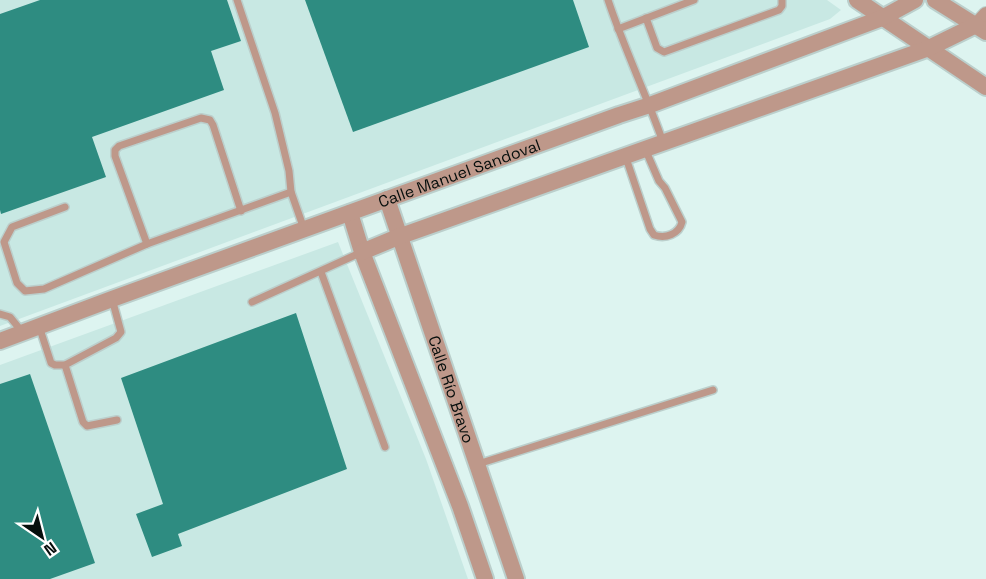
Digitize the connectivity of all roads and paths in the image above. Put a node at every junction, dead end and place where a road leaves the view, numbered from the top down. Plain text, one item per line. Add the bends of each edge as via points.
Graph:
1 (237, 0) edge
2 (608, 0) edge
3 (694, 0) edge
4 (782, 0) edge
5 (856, 0) edge
6 (915, 0) edge
7 (935, 0) edge
8 (646, 18) junction
9 (882, 18) junction
10 (983, 24) edge
11 (618, 28) junction
12 (929, 48) junction
13 (986, 87) edge
14 (650, 105) junction
15 (663, 141) junction
16 (645, 148) junction
17 (625, 155) junction
18 (291, 192) junction
19 (387, 200) junction
20 (65, 207) dead end
21 (241, 211) junction
22 (350, 213) junction
23 (304, 229) junction
24 (398, 237) junction
25 (147, 244) junction
26 (362, 252) junction
27 (321, 272) junction
28 (112, 298) junction
29 (252, 302) dead end
30 (0, 314) edge
31 (39, 327) junction
32 (23, 333) junction
33 (0, 341) edge
34 (65, 365) junction
35 (713, 390) dead end
36 (117, 420) dead end
37 (385, 447) dead end
38 (476, 464) junction
39 (485, 579) edge
40 (516, 579) edge

1 - 18 lane via 275,113
2 - 11 lane
3 - 8 lane
4 - 8 lane via 779,10 668,52 657,48
5 - 9 street
6 - 9 street, Calle Manuel Sandoval
7 - 10 street
8 - 11 lane
9 - 12 street
9 - 14 street, Calle Manuel Sandoval
10 - 12 street
11 - 14 lane
12 - 13 street
12 - 15 street
14 - 15 lane
14 - 19 street, Calle Manuel Sandoval
15 - 16 street
16 - 17 street
16 - 17 lane via 682,222 681,228 671,235 654,235
17 - 24 street
18 - 21 lane
18 - 23 lane
19 - 22 street, Calle Manuel Sandoval
19 - 24 street, Calle Río Bravo
20 - 25 lane via 12,227 4,242 24,291 44,289
21 - 25 lane
21 - 25 lane via 210,120 201,118 119,146 115,156
22 - 23 street, Calle Manuel Sandoval
22 - 26 street, Calle Río Bravo
23 - 28 street, Calle Manuel Sandoval
24 - 26 street
24 - 38 street, Calle Río Bravo
26 - 27 lane
26 - 39 street, Calle Río Bravo
27 - 29 lane
27 - 37 lane
28 - 31 street, Calle Manuel Sandoval
28 - 34 lane via 121,332
30 - 32 lane via 10,317
31 - 32 street, Calle Manuel Sandoval
31 - 34 lane via 51,363
32 - 33 street, Calle Manuel Sandoval
34 - 36 lane via 83,422 87,426
35 - 38 lane
38 - 40 street, Calle Río Bravo

